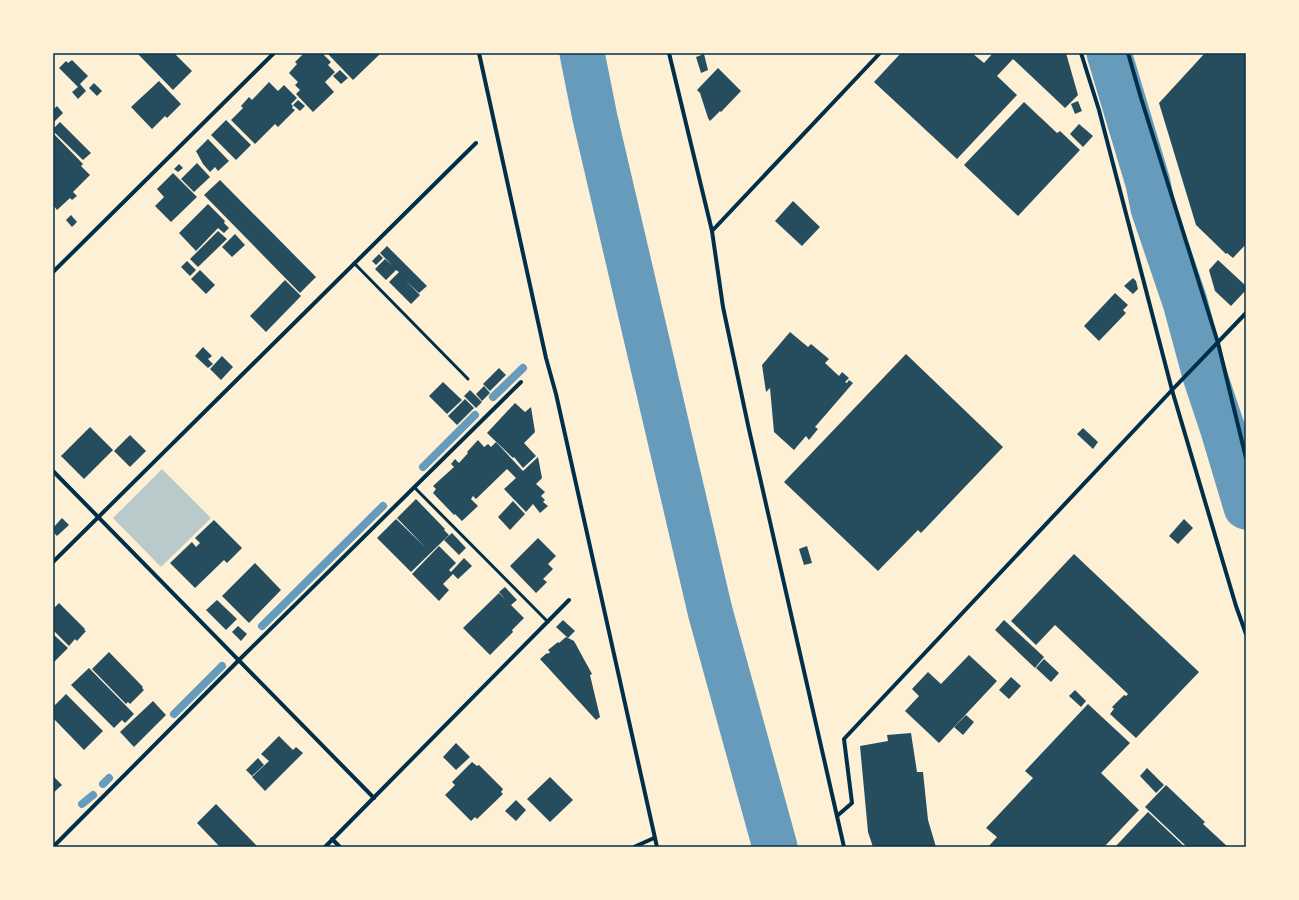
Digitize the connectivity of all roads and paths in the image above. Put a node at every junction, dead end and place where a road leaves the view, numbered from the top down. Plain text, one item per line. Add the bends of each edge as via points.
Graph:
1 (274, 53) edge
2 (479, 53) edge
3 (668, 53) edge
4 (880, 53) edge
5 (1081, 53) edge
6 (1128, 53) edge
7 (476, 143) dead end
8 (712, 230) junction
9 (354, 263) junction
10 (53, 272) edge
11 (1246, 313) edge
12 (1217, 343) junction
13 (468, 379) dead end
14 (521, 382) dead end
15 (1172, 389) junction
16 (1246, 458) edge
17 (53, 471) edge
18 (414, 487) junction
19 (98, 517) junction
20 (53, 562) edge
21 (569, 600) dead end
22 (548, 622) junction
23 (1246, 634) edge
24 (239, 660) junction
25 (374, 798) junction
26 (837, 816) junction
27 (654, 838) junction
28 (332, 840) junction
29 (53, 847) edge
30 (325, 847) edge
31 (340, 847) edge
32 (634, 847) edge
33 (657, 847) edge
34 (844, 847) edge

1 - 10 street
2 - 27 street
3 - 8 street
4 - 8 street
5 - 15 street via 1099,110
6 - 12 street
7 - 9 street
8 - 26 street via 723,307
9 - 13 lane
9 - 19 street
11 - 12 street
12 - 15 street
12 - 16 street
14 - 18 street
15 - 23 street
15 - 26 street via 844,739 852,803
17 - 19 street
18 - 22 lane
18 - 24 street
19 - 20 street
19 - 24 street
21 - 22 street
22 - 25 street
24 - 25 street
24 - 29 street
25 - 28 street
26 - 34 street
27 - 32 street
27 - 33 street
28 - 30 street
28 - 31 street

